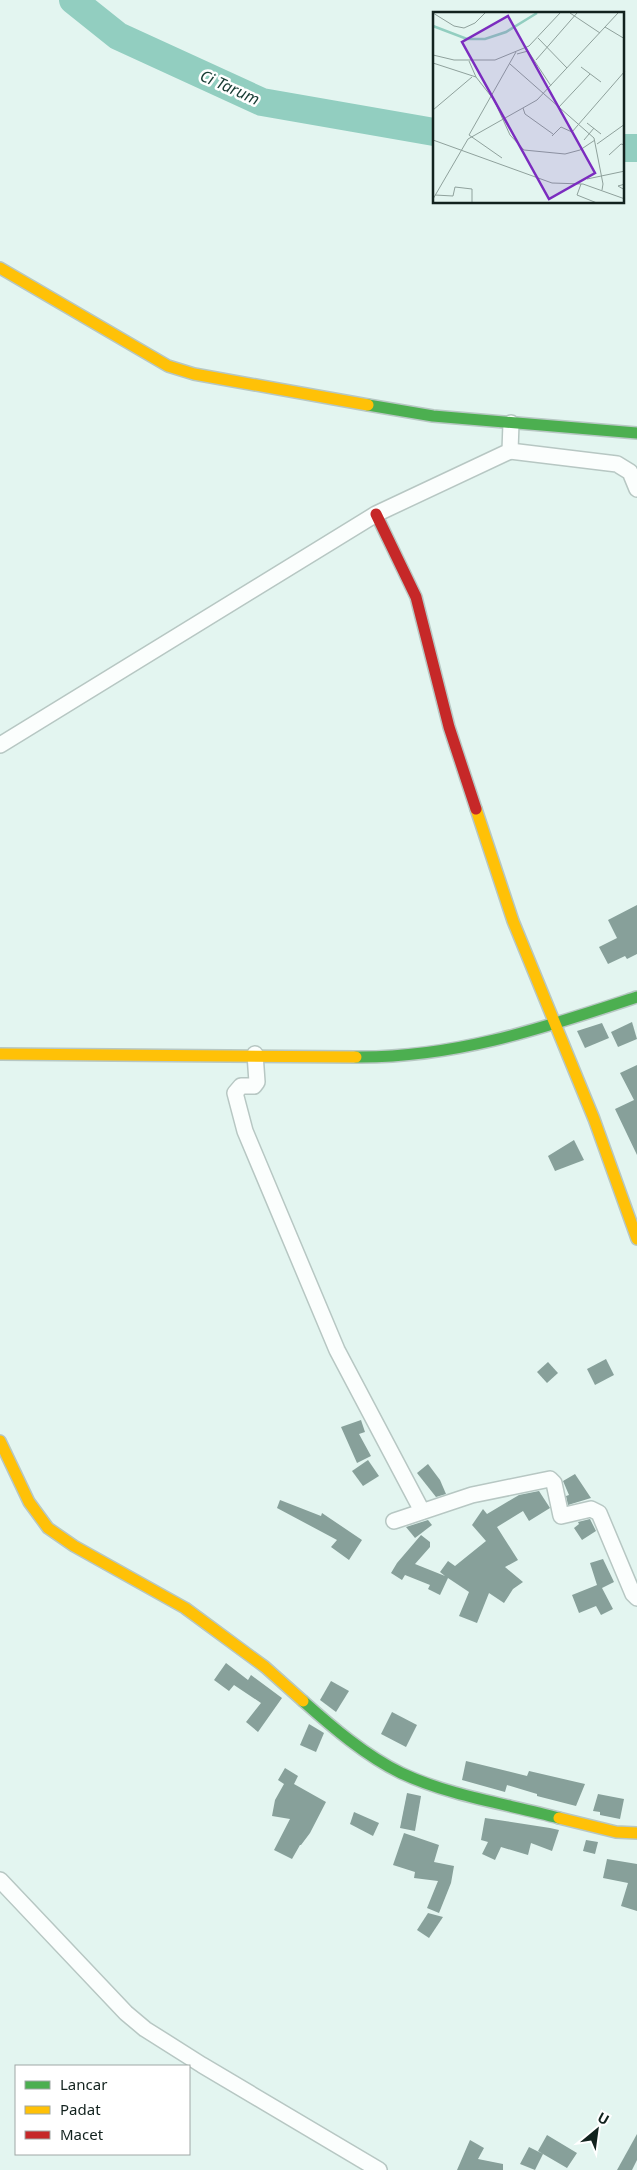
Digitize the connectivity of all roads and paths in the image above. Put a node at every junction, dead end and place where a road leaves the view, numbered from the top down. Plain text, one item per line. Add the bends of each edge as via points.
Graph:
1 (0, 268) edge
2 (511, 423) junction
3 (637, 433) edge
4 (510, 451) junction
5 (637, 490) edge
6 (376, 514) junction
7 (0, 746) edge
8 (637, 996) edge
9 (556, 1024) junction
10 (0, 1054) edge
11 (255, 1054) junction
12 (637, 1239) edge
13 (0, 1441) edge
14 (422, 1511) junction
15 (394, 1521) dead end
16 (637, 1598) edge
17 (637, 1833) edge
18 (0, 1880) edge
19 (379, 2170) edge

1 - 2 street via 162,362 194,374 433,416
2 - 3 street
2 - 4 street
4 - 5 street via 617,464 630,472
4 - 6 street
6 - 7 street
6 - 9 street via 416,597 450,727 513,921
8 - 9 street
9 - 11 street via 454,1050 412,1055
9 - 12 street
10 - 11 street
11 - 14 street via 257,1082 254,1086 241,1086 236,1093 245,1131 338,1350
13 - 17 street via 29,1502 48,1528 74,1546 186,1608 265,1667 316,1712 400,1772 433,1786 477,1798 616,1832
14 - 15 street
14 - 16 street via 472,1495 552,1480 561,1516 591,1509 599,1513
18 - 19 street via 144,2028

